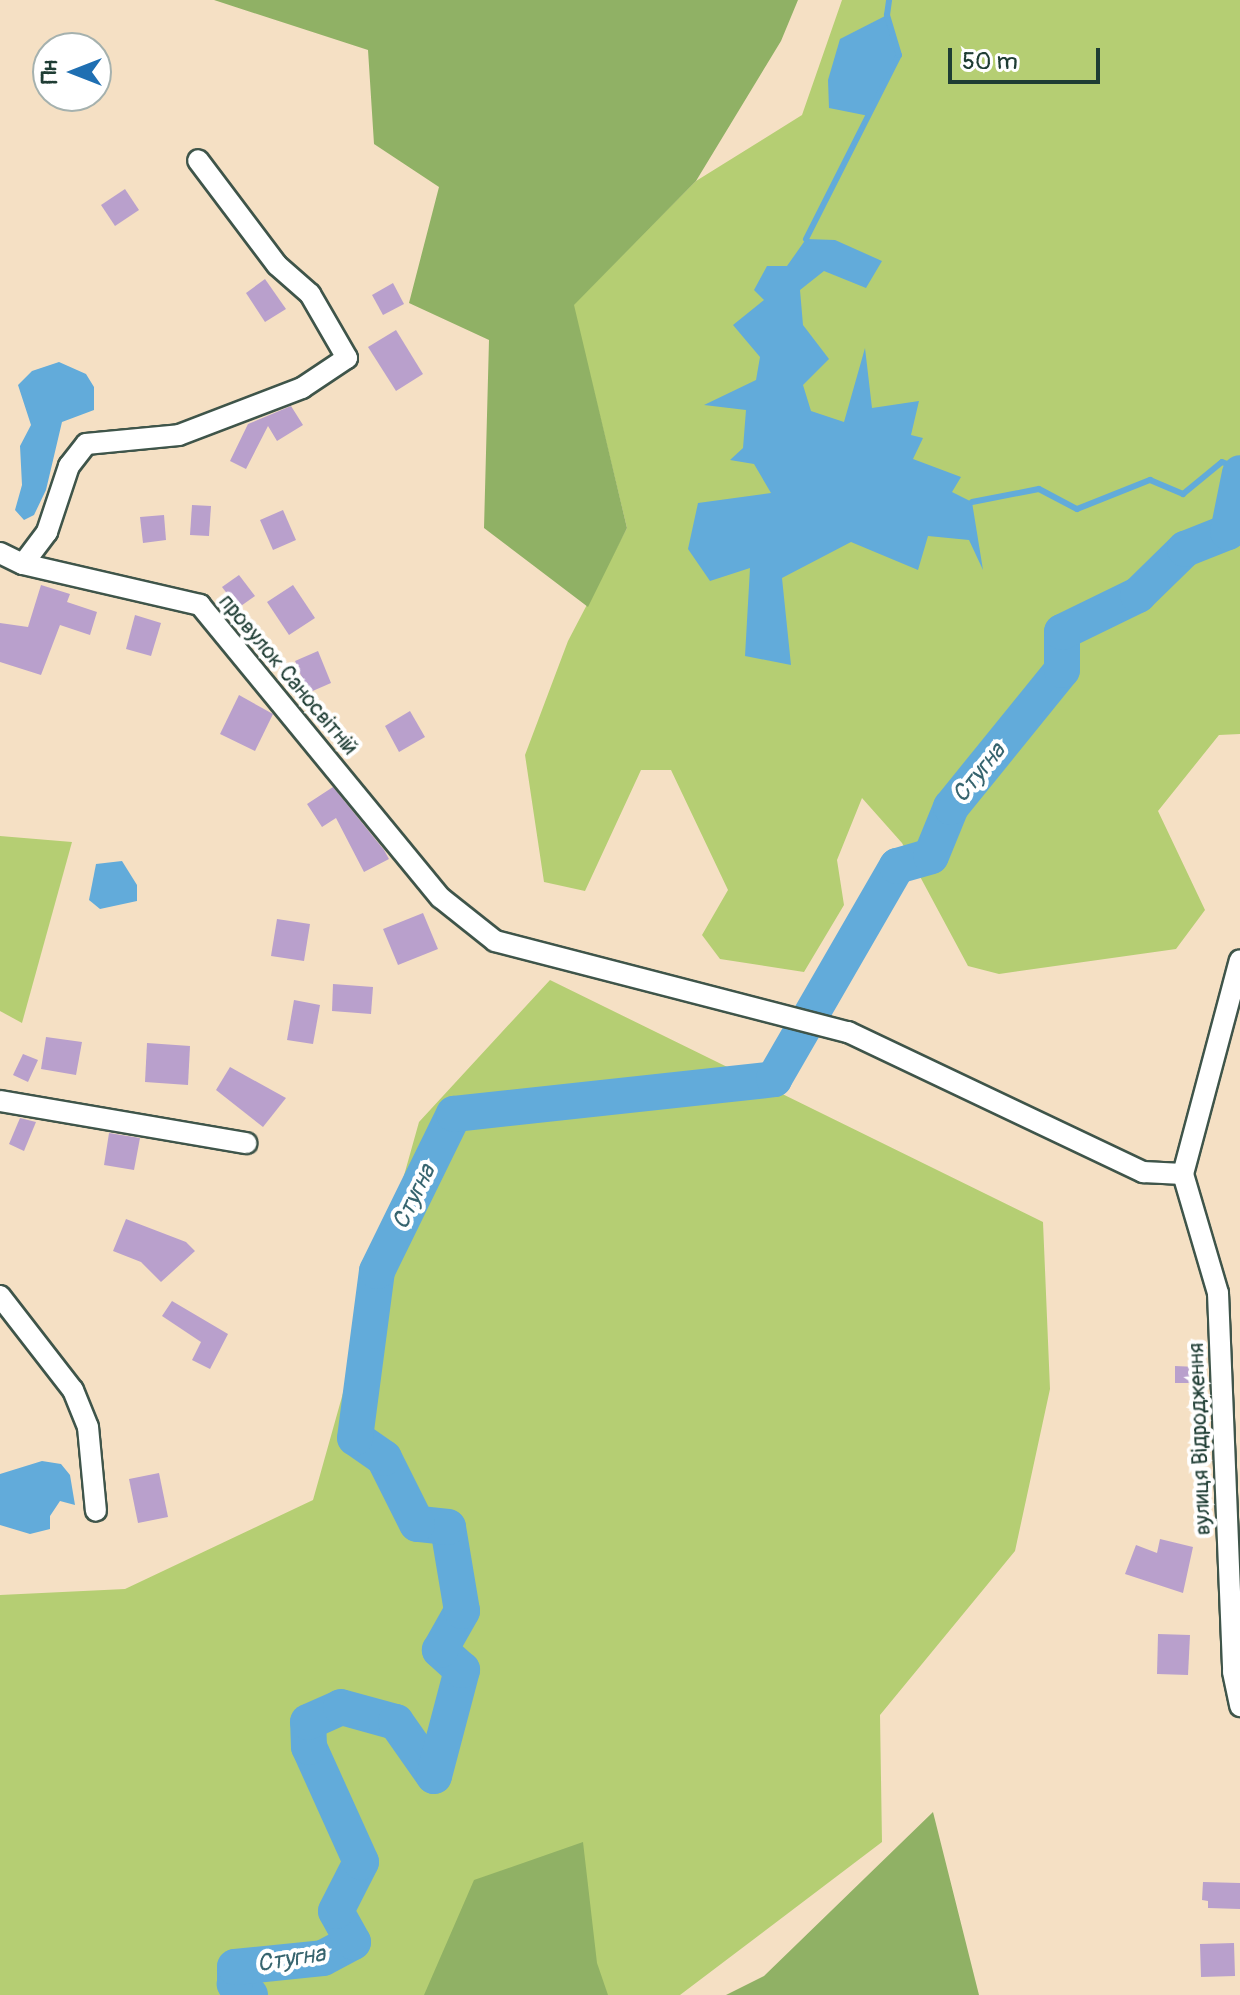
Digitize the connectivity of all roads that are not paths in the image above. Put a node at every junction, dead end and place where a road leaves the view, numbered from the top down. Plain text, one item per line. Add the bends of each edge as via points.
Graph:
1 (198, 160) dead end
2 (0, 553) edge
3 (23, 564) junction
4 (1240, 960) edge
5 (1231, 1020) edge
6 (0, 1101) edge
7 (246, 1143) dead end
8 (1183, 1174) junction
9 (0, 1296) edge
10 (96, 1511) dead end
11 (1240, 1706) edge

1 - 3 street via 277,265 310,294 347,358 302,388 179,435 86,444 69,466 47,532
2 - 3 street, провулок Саносвітній
3 - 8 street, провулок Саносвітній via 200,605 441,898 495,941 848,1032 1143,1172
4 - 5 street
5 - 8 street
6 - 7 street
8 - 11 street, вулиця Відродження via 1218,1293 1233,1672
9 - 10 street via 73,1390 88,1427

